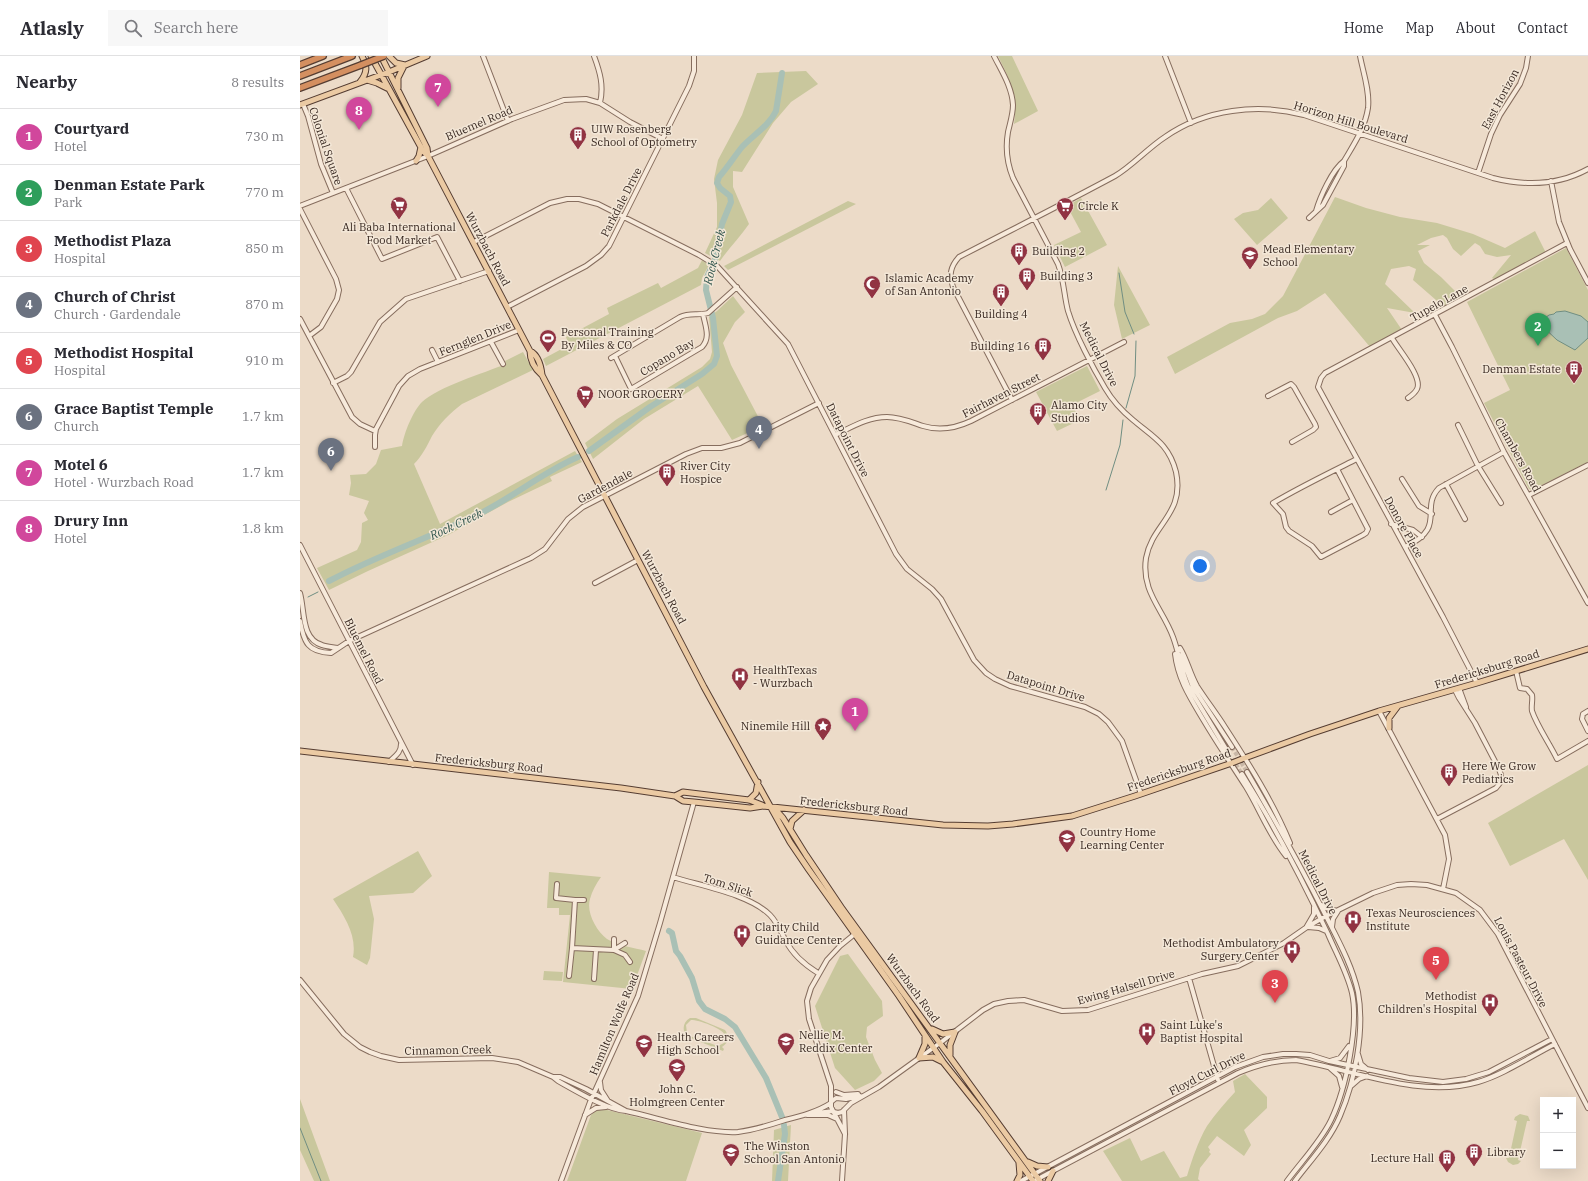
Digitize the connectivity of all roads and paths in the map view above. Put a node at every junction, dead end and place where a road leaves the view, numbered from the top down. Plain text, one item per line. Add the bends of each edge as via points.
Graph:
1 (323, 56) edge
2 (352, 56) edge
3 (362, 56) edge
4 (371, 56) edge
5 (381, 56) edge
6 (384, 56) edge
7 (389, 56) edge
8 (427, 56) edge
9 (483, 56) edge
10 (594, 56) edge
11 (694, 56) edge
12 (994, 56) edge
13 (1165, 56) edge
14 (1360, 56) edge
15 (1528, 56) edge
16 (300, 65) edge
17 (405, 65) junction
18 (389, 72) junction
19 (381, 75) junction
20 (300, 76) edge
21 (366, 80) junction
22 (360, 82) junction
23 (300, 88) edge
24 (398, 89) junction
25 (389, 90) junction
26 (600, 103) junction
27 (301, 104) edge
28 (508, 121) junction
29 (1191, 122) junction
30 (1361, 133) junction
31 (663, 139) junction
32 (421, 147) junction
33 (428, 156) junction
34 (416, 161) junction
35 (1344, 161) junction
36 (1588, 169) edge
37 (1478, 173) junction
38 (1551, 181) junction
39 (346, 188) junction
40 (333, 193) junction
41 (1324, 193) junction
42 (1328, 195) junction
43 (300, 206) edge
44 (300, 210) edge
45 (1315, 212) junction
46 (624, 217) junction
47 (1034, 218) junction
48 (1309, 218) dead end
49 (474, 242) junction
50 (1567, 243) junction
51 (488, 271) junction
52 (460, 281) junction
53 (1588, 283) edge
54 (736, 287) junction
55 (507, 307) junction
56 (703, 314) junction
57 (1435, 315) junction
58 (300, 319) edge
59 (519, 330) junction
60 (309, 336) junction
61 (1392, 338) junction
62 (491, 342) junction
63 (1124, 342) dead end
64 (432, 350) dead end
65 (1090, 360) junction
66 (438, 362) junction
67 (503, 364) dead end
68 (1320, 380) joint
69 (333, 383) junction
70 (1268, 396) dead end
71 (1408, 398) dead end
72 (1012, 400) junction
73 (818, 403) junction
74 (1458, 425) dead end
75 (375, 431) junction
76 (835, 435) junction
77 (1292, 442) dead end
78 (375, 447) dead end
79 (1504, 452) junction
80 (1357, 459) junction
81 (1588, 465) edge
82 (1478, 466) junction
83 (1337, 470) junction
84 (1402, 479) dead end
85 (1446, 484) junction
86 (1529, 495) junction
87 (605, 496) junction
88 (1353, 500) junction
89 (1500, 502) dead end
90 (1331, 512) dead end
91 (1432, 514) junction
92 (1465, 519) dead end
93 (1391, 524) junction
94 (1422, 537) junction
95 (300, 545) edge
96 (1405, 547) junction
97 (638, 560) junction
98 (595, 583) dead end
99 (300, 593) edge
100 (1588, 603) edge
101 (300, 621) edge
102 (1174, 638) junction
103 (349, 641) junction
104 (338, 648) junction
105 (1180, 648) junction
106 (1588, 649) edge
107 (1516, 671) junction
108 (1477, 683) junction
109 (1457, 689) junction
110 (1398, 706) junction
111 (1379, 711) junction
112 (1588, 711) edge
113 (1389, 728) junction
114 (1588, 731) edge
115 (401, 741) junction
116 (1588, 741) edge
117 (1232, 747) tunnel mouth
118 (1226, 749) tunnel mouth
119 (300, 751) edge
120 (1243, 759) junction
121 (388, 762) junction
122 (1231, 763) junction
123 (414, 765) junction
124 (758, 781) junction
125 (1141, 794) junction
126 (704, 795) junction
127 (675, 796) junction
128 (749, 800) junction
129 (694, 802) junction
130 (763, 806) junction
131 (772, 807) junction
132 (804, 810) junction
133 (1437, 819) junction
134 (790, 829) junction
135 (1296, 857) junction
136 (1292, 863) junction
137 (673, 877) junction
138 (557, 884) dead end
139 (1443, 888) junction
140 (575, 900) junction
141 (584, 900) dead end
142 (1320, 904) junction
143 (1314, 906) junction
144 (1338, 911) junction
145 (1326, 916) junction
146 (1321, 919) junction
147 (1307, 927) junction
148 (1332, 927) junction
149 (859, 931) junction
150 (1326, 931) junction
151 (854, 934) junction
152 (614, 939) dead end
153 (625, 943) dead end
154 (572, 948) junction
155 (596, 950) junction
156 (614, 950) junction
157 (630, 962) dead end
158 (818, 973) junction
159 (570, 976) dead end
160 (1189, 978) junction
161 (594, 979) dead end
162 (300, 980) edge
163 (929, 1027) junction
164 (956, 1032) junction
165 (924, 1033) junction
166 (1552, 1039) junction
167 (940, 1043) junction
168 (1350, 1044) junction
169 (1555, 1044) junction
170 (934, 1048) junction
171 (1358, 1051) junction
172 (950, 1056) junction
173 (919, 1058) junction
174 (1257, 1059) junction
175 (1329, 1061) junction
176 (943, 1062) junction
177 (1258, 1065) junction
178 (1347, 1065) junction
179 (1328, 1067) junction
180 (1355, 1067) junction
181 (1368, 1070) junction
182 (1346, 1071) junction
183 (1354, 1073) junction
184 (553, 1076) junction
185 (1367, 1076) junction
186 (600, 1078) junction
187 (1217, 1078) junction
188 (1219, 1083) junction
189 (831, 1086) junction
190 (1350, 1086) junction
191 (1342, 1087) junction
192 (836, 1092) junction
193 (594, 1093) junction
194 (870, 1093) junction
195 (863, 1094) junction
196 (591, 1098) junction
197 (841, 1099) junction
198 (608, 1101) junction
199 (831, 1102) junction
200 (608, 1107) junction
201 (1588, 1108) edge
202 (844, 1110) junction
203 (626, 1111) junction
204 (833, 1112) junction
205 (584, 1115) junction
206 (804, 1115) junction
207 (799, 1117) junction
208 (838, 1120) junction
209 (845, 1134) junction
210 (1022, 1161) junction
211 (1302, 1161) junction
212 (1307, 1164) junction
213 (1048, 1167) junction
214 (1053, 1171) junction
215 (1035, 1179) edge
216 (561, 1181) edge
217 (842, 1181) edge
218 (1017, 1181) edge
219 (1021, 1181) edge
220 (1048, 1181) edge
221 (1287, 1181) edge
222 (1295, 1181) edge

1 - 16 highway
2 - 20 highway
3 - 22 main road via 367,70
4 - 19 main road, Wurzbach Road
5 - 18 main road, Wurzbach Road
6 - 23 highway, bridge
7 - 17 main road via 396,63
8 - 17 main road
9 - 28 street
10 - 26 street via 602,80
11 - 31 street, Parkdale Drive via 691,82
12 - 47 street, Medical Drive via 1008,83 1012,98 1013,110 1006,150 1009,166
13 - 29 street
14 - 30 street via 1368,102
15 - 37 street, East Horizon via 1520,84 1496,122
17 - 18 main road
17 - 24 main road via 398,78
18 - 19 main road
18 - 24 main road, Wurzbach Road
19 - 21 main road
19 - 25 main road, Wurzbach Road
21 - 22 main road
21 - 25 main road
22 - 27 main road
24 - 33 main road, Wurzbach Road via 427,148
25 - 32 main road, Wurzbach Road
26 - 28 street, Bluemel Road via 586,99 564,100
26 - 31 street, Bluemel Road
27 - 40 street, Colonial Square via 308,116 321,164
28 - 33 street, Bluemel Road
29 - 30 street, Horizon Hill Boulevard via 1229,112 1264,109 1300,114
29 - 47 street, Horizon Hill Boulevard via 1165,136 1117,175
30 - 35 street
30 - 37 street, Horizon Hill Boulevard
31 - 46 street, Parkdale Drive
32 - 33 main road, Wurzbach Road
32 - 34 main road
33 - 34 street, Bluemel Road
33 - 49 main road, Wurzbach Road
34 - 39 street, Bluemel Road
35 - 41 street
35 - 42 street via 1344,166
36 - 38 street, Horizon Hill Boulevard via 1576,175
37 - 38 street, Horizon Hill Boulevard via 1511,182
38 - 50 street via 1559,222
39 - 40 street, Bluemel Road
39 - 52 street via 382,259 437,238
40 - 43 street, Bluemel Road
41 - 42 street
41 - 45 street
42 - 45 street via 1323,206
44 - 60 street via 339,290 337,299 321,327
45 - 48 street
46 - 49 street, Datapoint Drive via 590,201 560,200 539,208
46 - 54 street, Datapoint Drive via 708,260
46 - 55 street, Parkdale Drive via 609,246 594,262
47 - 65 street, Medical Drive via 1058,264 1073,326
47 - 72 street, Horizon Hill Boulevard via 959,257 950,274 953,287
49 - 51 main road, Wurzbach Road
50 - 53 street
50 - 57 street, Tupelo Lane
51 - 52 street
51 - 55 main road, Wurzbach Road
52 - 69 street via 411,297 383,318 351,372
54 - 56 street via 713,310
54 - 73 street, Datapoint Drive via 786,340
55 - 59 main road, Wurzbach Road
56 - 56 street, Copano Bay via 708,333 707,341 702,347 631,389 613,357 684,315
57 - 61 street, Tupelo Lane
57 - 79 street, Chambers Road
58 - 60 street
59 - 62 street, Fernglen Drive
59 - 87 main road, Wurzbach Road via 530,351 535,354 542,374
60 - 69 street
61 - 68 street, Tupelo Lane via 1325,373
61 - 71 street via 1418,383 1418,388
62 - 66 street, Fernglen Drive
62 - 67 street
63 - 65 street, Fairhaven Street
64 - 66 street, Fernglen Drive
65 - 72 street, Fairhaven Street
65 - 102 street, Medical Drive via 1114,400 1132,420 1158,440 1173,462 1177,480 1175,500 1168,518 1152,541 1146,557 1145,571 1151,595
66 - 75 street, Fernglen Drive via 416,371 405,379
68 - 80 street, Donore Place via 1318,388
69 - 75 street via 355,420
70 - 77 street via 1291,384 1315,424 1313,430
72 - 76 street, Fairhaven Street via 952,428 932,428 902,418 882,417 863,421
73 - 76 street, Datapoint Drive
73 - 87 street, Gardendale via 740,443 721,448 695,450
74 - 82 street
75 - 78 street, Fernglen Drive
76 - 125 street, Datapoint Drive via 903,565 941,598 974,660 1003,683 1079,705 1099,714 1113,727 1122,741
79 - 82 street
79 - 86 street, Chambers Road
80 - 83 street
80 - 93 street, Donore Place
81 - 86 street
82 - 85 street
82 - 89 street
83 - 88 street
83 - 88 street via 1273,503 1283,514 1291,533 1314,547 1321,557 1366,533 1368,527
84 - 91 street via 1419,506
85 - 91 street via 1434,493
85 - 92 street
86 - 100 street, Chambers Road
87 - 97 main road, Wurzbach Road
87 - 103 street, Gardendale via 571,515 549,545 531,558
88 - 90 street
91 - 94 street
93 - 94 street via 1413,530
93 - 96 street, Donore Place
94 - 96 street
95 - 103 street, Bluemel Road
96 - 108 street, Donore Place
97 - 98 street
97 - 124 main road, Wurzbach Road via 704,687
99 - 104 street via 309,637 323,646
101 - 104 street via 303,637 310,647 316,651 332,653
102 - 105 street, Medical Drive
102 - 118 street, Medical Drive via 1183,676
102 - 122 street via 1176,665 1184,687
103 - 104 street, Gardendale
103 - 115 street, Bluemel Road
105 - 117 street, Medical Drive via 1193,687
105 - 120 street via 1192,677
106 - 107 main road, Fredericksburg Road
107 - 108 main road, Fredericksburg Road
107 - 116 street via 1520,688 1527,689 1532,695 1532,710 1557,759
108 - 109 main road, Fredericksburg Road
109 - 110 main road, Fredericksburg Road
109 - 133 street via 1499,769 1500,783 1496,788
110 - 111 main road, Fredericksburg Road
110 - 113 main road via 1389,718
111 - 113 street
111 - 120 main road, Fredericksburg Road
112 - 114 street via 1583,714 1582,719
113 - 133 street
115 - 121 street via 398,754
115 - 123 street, Bluemel Road
119 - 121 main road, Fredericksburg Road
120 - 122 main road, Fredericksburg Road, bridge
120 - 135 street via 1265,792
121 - 123 main road, Fredericksburg Road
122 - 125 main road, Fredericksburg Road
122 - 136 street via 1275,841
123 - 127 main road, Fredericksburg Road
124 - 128 main road via 757,790
124 - 131 main road, Wurzbach Road
125 - 132 main road, Fredericksburg Road via 1072,816 988,826 943,825
126 - 127 main road, Fredericksburg Road via 683,792
126 - 128 main road, Fredericksburg Road
126 - 129 main road
127 - 129 main road, Fredericksburg Road via 682,801
128 - 130 main road, Fredericksburg Road
129 - 130 main road, Fredericksburg Road via 750,808
129 - 137 street, Hamilton Wolfe Road
130 - 131 main road, Fredericksburg Road
131 - 132 main road, Fredericksburg Road
131 - 134 main road, Wurzbach Road
131 - 151 main road, Wurzbach Road via 794,847
132 - 134 main road via 792,821
133 - 139 street via 1449,850 1449,866
134 - 149 main road, Wurzbach Road
135 - 136 street, Medical Drive via 1245,773
135 - 142 street, Medical Drive
136 - 143 street, Medical Drive
137 - 158 street, Tom Slick via 739,896 758,906 770,916 799,958
137 - 186 street, Hamilton Wolfe Road via 638,996
138 - 140 street via 556,898
139 - 144 street, Ewing Halsell Drive via 1417,884 1397,885 1373,893
139 - 166 street, Louis Pasteur Drive via 1473,904 1493,925
140 - 141 street
140 - 154 street
142 - 144 street
142 - 145 street, Medical Drive
143 - 146 street, Medical Drive
143 - 147 street via 1314,914
144 - 145 street, Ewing Halsell Drive
144 - 148 street
145 - 146 street, Ewing Halsell Drive
145 - 148 street, Medical Drive
146 - 147 street, Ewing Halsell Drive
146 - 150 street, Medical Drive
147 - 150 street
147 - 160 street, Ewing Halsell Drive via 1284,943 1245,963
148 - 171 street, Medical Drive via 1358,991
149 - 151 street
149 - 163 main road, Wurzbach Road
150 - 168 street, Medical Drive via 1352,992 1353,1020
151 - 158 street via 835,950
151 - 165 main road, Wurzbach Road
152 - 156 street
153 - 156 street
154 - 155 street
154 - 159 street
155 - 156 street
155 - 161 street
156 - 157 street via 625,955
158 - 189 street via 811,988 807,1009
160 - 164 street, Ewing Halsell Drive via 1087,1010 1062,1011 1023,1000 1000,1002 983,1010
160 - 187 street
162 - 184 street, Cinnamon Creek via 344,1034 362,1048 376,1054 409,1061 501,1058 526,1064
163 - 164 main road via 940,1033
163 - 167 main road, Wurzbach Road
164 - 167 street, Ewing Halsell Drive
164 - 172 main road via 950,1045
165 - 170 main road, Wurzbach Road
165 - 173 main road via 926,1043
166 - 169 street, Louis Pasteur Drive
166 - 181 street, Floyd Curl Drive via 1489,1072 1464,1080 1433,1081
167 - 170 street, Ewing Halsell Drive
167 - 172 main road, Wurzbach Road
168 - 175 street via 1340,1058
168 - 178 street, Medical Drive
169 - 185 street, Floyd Curl Drive via 1491,1077 1468,1085 1443,1088
169 - 201 street, Louis Pasteur Drive
170 - 173 street, Ewing Halsell Drive
170 - 176 main road, Wurzbach Road
171 - 180 street, Medical Drive
171 - 181 street via 1361,1064
172 - 210 main road, Wurzbach Road
173 - 176 main road via 933,1057
173 - 194 street, Ewing Halsell Drive
174 - 175 street, Floyd Curl Drive via 1296,1054
174 - 177 street
174 - 187 street, Floyd Curl Drive via 1235,1067
175 - 178 street, Floyd Curl Drive
176 - 210 main road, Wurzbach Road
177 - 179 street, Floyd Curl Drive via 1296,1060
177 - 188 street, Floyd Curl Drive
178 - 180 street, Floyd Curl Drive
178 - 182 street, Medical Drive
179 - 182 street, Floyd Curl Drive
179 - 191 street via 1337,1074
180 - 181 street, Floyd Curl Drive
180 - 183 street, Medical Drive
182 - 183 street, Floyd Curl Drive
182 - 191 street, Medical Drive
183 - 185 street, Floyd Curl Drive
183 - 190 street, Medical Drive
184 - 193 street, Cinnamon Creek
184 - 196 street, Cinnamon Creek
185 - 190 street
186 - 193 street, Hamilton Wolfe Road
186 - 198 street via 601,1090
187 - 188 street
187 - 213 street, Floyd Curl Drive
188 - 214 street, Floyd Curl Drive
189 - 192 street
189 - 199 street
190 - 212 street, Medical Drive via 1340,1117
191 - 211 street, Medical Drive via 1331,1121
192 - 195 street via 844,1095
192 - 197 street
193 - 196 street, Hamilton Wolfe Road
193 - 198 street, Ewing Halsell Drive
194 - 195 street, Ewing Halsell Drive
194 - 202 street, Ewing Halsell Drive via 851,1103
195 - 197 street, Ewing Halsell Drive
196 - 200 street, Ewing Halsell Drive
196 - 205 street, Hamilton Wolfe Road
197 - 199 street, Ewing Halsell Drive via 834,1099
197 - 202 street via 845,1104
198 - 203 street, Ewing Halsell Drive
199 - 204 street via 830,1108
199 - 207 street, Ewing Halsell Drive
200 - 203 street, Ewing Halsell Drive
200 - 205 street via 596,1108
202 - 204 street, Ewing Halsell Drive via 840,1113
202 - 209 street
203 - 207 street, Ewing Halsell Drive via 728,1132 753,1129
204 - 206 street, Ewing Halsell Drive via 821,1111
204 - 208 street
205 - 216 street, Hamilton Wolfe Road
206 - 207 street, Ewing Halsell Drive
206 - 208 street via 828,1115
208 - 209 street
209 - 217 street
210 - 213 main road
210 - 215 main road, Wurzbach Road
210 - 218 main road
211 - 212 street
211 - 221 street, Medical Drive
212 - 222 street, Medical Drive
213 - 215 street, Floyd Curl Drive
214 - 215 street, Floyd Curl Drive
214 - 220 main road
215 - 219 street, Floyd Curl Drive

